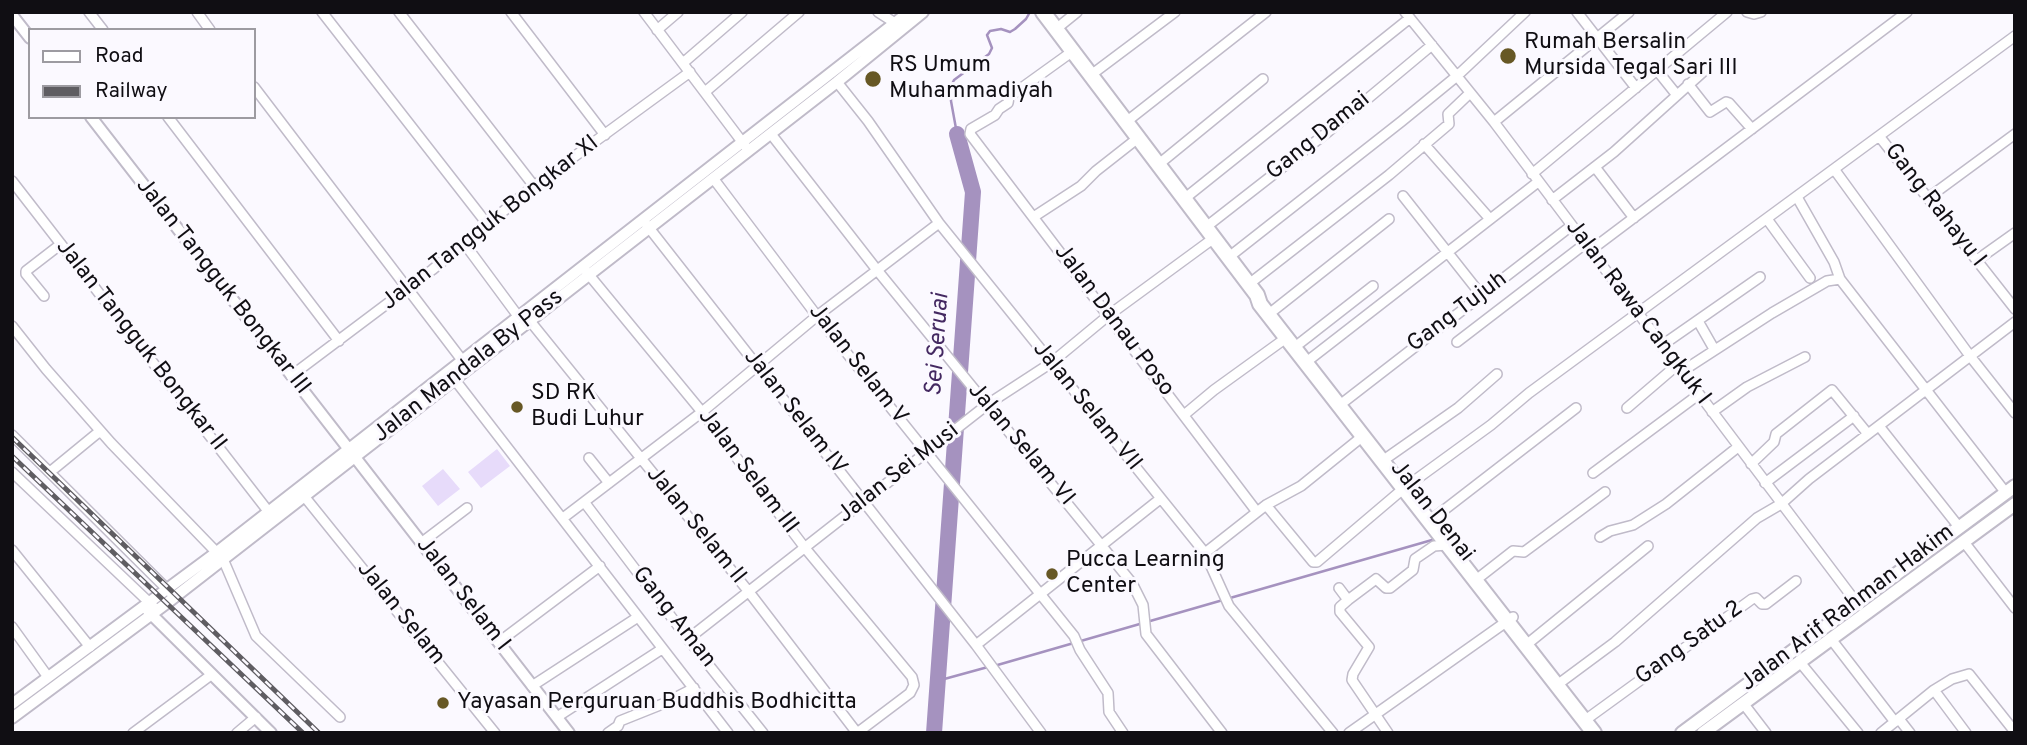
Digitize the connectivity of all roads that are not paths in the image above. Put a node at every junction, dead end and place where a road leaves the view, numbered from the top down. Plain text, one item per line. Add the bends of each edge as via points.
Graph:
1 (89, 12) edge
2 (197, 12) edge
3 (322, 12) edge
4 (399, 12) edge
5 (511, 12) edge
6 (644, 12) edge
7 (678, 12) edge
8 (742, 12) edge
9 (799, 12) edge
10 (878, 12) edge
11 (909, 12) edge
12 (923, 12) edge
13 (1043, 12) edge
14 (1077, 12) edge
15 (1175, 12) edge
16 (1266, 12) edge
17 (1525, 12) edge
18 (1577, 12) edge
19 (1629, 12) edge
20 (1727, 12) edge
21 (1747, 12) edge
22 (1761, 12) edge
23 (1907, 12) edge
24 (12, 15) edge
25 (1408, 15) edge
26 (895, 23) junction
27 (101, 28) edge
28 (209, 28) edge
29 (1056, 29) junction
30 (657, 30) junction
31 (28, 35) edge
32 (2015, 36) edge
33 (1598, 39) junction
34 (1432, 45) junction
35 (1073, 51) junction
36 (682, 63) junction
37 (1656, 69) junction
38 (1704, 71) dead end
39 (690, 72) junction
40 (1091, 75) junction
41 (1457, 76) junction
42 (1263, 79) dead end
43 (837, 82) junction
44 (1688, 84) junction
45 (1636, 88) junction
46 (256, 90) edge
47 (705, 92) junction
48 (1470, 93) junction
49 (1676, 94) junction
50 (93, 119) edge
51 (170, 119) edge
52 (1126, 122) junction
53 (1494, 122) junction
54 (1752, 129) junction
55 (771, 134) junction
56 (2015, 134) edge
57 (605, 135) junction
58 (1879, 136) junction
59 (1138, 138) junction
60 (1424, 144) junction
61 (745, 146) junction
62 (1158, 164) junction
63 (1595, 167) junction
64 (1834, 169) junction
65 (713, 178) junction
66 (1535, 178) junction
67 (12, 181) edge
68 (534, 186) junction
69 (1403, 196) dead end
70 (1797, 197) junction
71 (1928, 198) junction
72 (1184, 199) junction
73 (1552, 200) junction
74 (1035, 216) junction
75 (1634, 218) junction
76 (1389, 219) dead end
77 (1490, 219) junction
78 (1767, 219) junction
79 (939, 223) junction
80 (646, 224) junction
81 (488, 225) junction
82 (1571, 226) junction
83 (1210, 233) junction
84 (2015, 233) edge
85 (464, 243) junction
86 (61, 244) junction
87 (1588, 247) junction
88 (1448, 252) junction
89 (1229, 257) junction
90 (1977, 260) junction
91 (585, 270) junction
92 (877, 270) junction
93 (1760, 277) dead end
94 (1810, 278) dead end
95 (1840, 279) junction
96 (1373, 285) dead end
97 (408, 289) junction
98 (1253, 289) junction
99 (44, 296) dead end
100 (1482, 296) junction
101 (2015, 309) edge
102 (1274, 310) junction
103 (1638, 313) junction
104 (1110, 315) junction
105 (518, 316) junction
106 (817, 316) junction
107 (530, 321) junction
108 (1698, 321) junction
109 (2015, 322) edge
110 (12, 326) edge
111 (1293, 340) junction
112 (339, 341) junction
113 (1457, 342) dead end
114 (1661, 346) junction
115 (1714, 349) junction
116 (1970, 356) junction
117 (1805, 357) dead end
118 (1308, 360) junction
119 (1051, 363) junction
120 (465, 364) junction
121 (758, 365) junction
122 (1679, 369) junction
123 (1497, 374) dead end
124 (291, 376) junction
125 (455, 380) junction
126 (1927, 391) junction
127 (1698, 395) junction
128 (1345, 401) junction
129 (988, 404) junction
130 (1576, 408) dead end
131 (1627, 408) dead end
132 (702, 412) junction
133 (1712, 412) junction
134 (2015, 413) edge
135 (1184, 415) junction
136 (1854, 416) junction
137 (1879, 426) junction
138 (100, 431) junction
139 (1868, 434) junction
140 (12, 435) edge
141 (1363, 436) junction
142 (1738, 447) junction
143 (926, 452) junction
144 (350, 454) junction
145 (1388, 457) junction
146 (589, 458) dead end
147 (640, 460) junction
148 (1751, 464) junction
149 (12, 472) edge
150 (50, 472) junction
151 (1593, 473) dead end
152 (608, 483) junction
153 (1765, 483) junction
154 (1407, 487) junction
155 (2010, 490) edge
156 (1605, 492) dead end
157 (304, 496) junction
158 (1160, 499) junction
159 (862, 501) junction
160 (584, 503) junction
161 (1781, 504) junction
162 (2015, 504) edge
163 (1266, 505) junction
164 (467, 508) dead end
165 (268, 511) junction
166 (1257, 512) junction
167 (1435, 517) junction
168 (563, 518) junction
169 (1959, 527) junction
170 (1600, 537) dead end
171 (1964, 542) junction
172 (421, 543) junction
173 (1450, 543) junction
174 (1103, 546) junction
175 (1648, 546) dead end
176 (805, 548) junction
177 (12, 550) edge
178 (1205, 553) junction
179 (220, 555) junction
180 (600, 566) junction
181 (1481, 576) junction
182 (1796, 581) dead end
183 (1339, 588) dead end
184 (749, 592) junction
185 (171, 593) junction
186 (1042, 595) junction
187 (1349, 600) junction
188 (1857, 604) junction
189 (2015, 608) edge
190 (150, 609) junction
191 (1866, 614) junction
192 (638, 617) junction
193 (1510, 619) junction
194 (12, 626) edge
195 (688, 639) junction
196 (1831, 639) junction
197 (1531, 640) junction
198 (499, 642) junction
199 (976, 645) junction
200 (90, 647) junction
201 (662, 649) junction
202 (1799, 661) junction
203 (211, 675) junction
204 (48, 677) junction
205 (1560, 683) junction
206 (532, 685) junction
207 (694, 688) junction
208 (1934, 690) junction
209 (1743, 703) junction
210 (12, 704) edge
211 (1376, 712) junction
212 (340, 716) dead end
213 (256, 717) junction
214 (557, 717) junction
215 (12, 718) edge
216 (1587, 718) junction
217 (1897, 720) junction
218 (2015, 732) edge
219 (133, 733) edge
220 (237, 733) edge
221 (271, 733) edge
222 (495, 733) edge
223 (569, 733) edge
224 (608, 733) edge
225 (728, 733) edge
226 (763, 733) edge
227 (857, 733) edge
228 (1041, 733) edge
229 (1122, 733) edge
230 (1222, 733) edge
231 (1333, 733) edge
232 (1349, 733) edge
233 (1388, 733) edge
234 (1594, 733) edge
235 (1604, 733) edge
236 (1682, 733) edge
237 (1703, 733) edge
238 (1766, 733) edge
239 (1857, 733) edge
240 (1881, 733) edge
241 (1910, 733) edge
242 (1966, 733) edge

1 - 27 street
2 - 28 street
3 - 81 street
4 - 68 street
5 - 57 street
6 - 30 street
7 - 30 street
8 - 36 street
9 - 47 street
10 - 26 street
11 - 26 street, Jalan Mandala By Pass
12 - 43 street, Jalan Mandala By Pass
13 - 29 main road, Jalan Denai
14 - 29 street
15 - 40 street
16 - 52 street
17 - 41 street
18 - 33 street
19 - 33 street
20 - 37 street
21 - 22 street
23 - 54 street
24 - 31 street
25 - 34 street, Jalan Rawa Cangkuk I
25 - 72 street
26 - 61 street, Jalan Mandala By Pass
29 - 35 main road, Jalan Denai
30 - 36 street
32 - 58 street
33 - 45 street
33 - 53 street
34 - 41 street, Jalan Rawa Cangkuk I
34 - 83 street, Gang Damai
35 - 40 main road, Jalan Denai
35 - 74 street, Jalan Danau Poso via 970,130
36 - 39 street
37 - 45 street
37 - 49 street
38 - 44 street
39 - 47 street
39 - 57 street, Jalan Tangguk Bongkar XI
40 - 52 main road, Jalan Denai
41 - 48 street, Jalan Rawa Cangkuk I
41 - 89 street
42 - 62 street
43 - 55 street, Jalan Mandala By Pass
43 - 79 street, Jalan Selam VII
44 - 49 street
44 - 54 street via 1710,112 1729,103
45 - 66 street
46 - 97 street
47 - 61 street
48 - 53 street, Jalan Rawa Cangkuk I
48 - 60 street via 1448,114 1449,124
49 - 63 street
50 - 124 street, Jalan Tangguk Bongkar III
51 - 112 street
52 - 59 main road, Jalan Denai
53 - 66 street, Jalan Rawa Cangkuk I
54 - 75 street
55 - 61 street, Jalan Mandala By Pass
55 - 92 street, Jalan Selam VI
56 - 71 street
57 - 68 street, Jalan Tangguk Bongkar XI
58 - 64 street
58 - 71 street, Gang Rahayu I
59 - 62 main road, Jalan Denai
59 - 74 street via 1082,186
60 - 77 street
60 - 98 street
61 - 65 street, Jalan Mandala By Pass
61 - 80 street, Jalan Mandala By Pass
62 - 72 main road, Jalan Denai
63 - 73 street
63 - 75 street
64 - 70 street
64 - 116 street
65 - 80 street, Jalan Mandala By Pass
65 - 106 street, Jalan Selam V
66 - 73 street, Jalan Rawa Cangkuk I
66 - 77 street
67 - 86 street, Jalan Tangguk Bongkar II
68 - 81 street, Jalan Tangguk Bongkar XI
69 - 88 street
70 - 78 street
70 - 95 street
71 - 90 street, Gang Rahayu I
72 - 83 main road, Jalan Denai
73 - 82 street, Jalan Rawa Cangkuk I
74 - 104 street, Jalan Danau Poso
75 - 87 street
76 - 102 street
77 - 88 street
78 - 94 street
78 - 103 street
79 - 92 street
79 - 119 street, Jalan Selam VII
80 - 91 street, Jalan Mandala By Pass
80 - 121 street, Jalan Selam IV
81 - 85 street, Jalan Tangguk Bongkar XI
82 - 87 street, Jalan Rawa Cangkuk I
82 - 100 street, Gang Tujuh
83 - 89 main road, Jalan Denai
83 - 104 street, Jalan Sei Musi
84 - 90 street
85 - 97 street, Jalan Tangguk Bongkar XI
85 - 105 street
86 - 99 street via 26,271
86 - 165 street, Jalan Tangguk Bongkar II
87 - 103 street, Jalan Rawa Cangkuk I
87 - 113 street
88 - 100 street
88 - 118 street
89 - 98 main road, Jalan Denai
90 - 101 street, Gang Rahayu I
91 - 105 street, Jalan Mandala By Pass
91 - 107 street, Jalan Mandala By Pass
91 - 132 street, Jalan Selam III
92 - 106 street
92 - 129 street, Jalan Selam VI
93 - 108 street
95 - 115 street via 1827,281
95 - 126 street
96 - 111 street
97 - 112 street, Jalan Tangguk Bongkar XI
97 - 120 street
98 - 102 main road, Jalan Denai
98 - 111 main road, Jalan Denai via 1260,304
100 - 128 street, Gang Tujuh
102 - 111 main road, Jalan Denai
103 - 114 street, Jalan Rawa Cangkuk I
103 - 154 street
104 - 119 street, Jalan Sei Musi
104 - 135 street, Jalan Danau Poso
105 - 107 street
105 - 120 street, Jalan Mandala By Pass
106 - 121 street
106 - 143 street, Jalan Selam V
107 - 120 street, Jalan Mandala By Pass
107 - 147 street, Jalan Selam II
108 - 114 street
108 - 115 street
109 - 116 street
110 - 138 street
111 - 118 main road, Jalan Denai
111 - 135 street via 1214,390
112 - 124 street, Jalan Tangguk Bongkar XI
114 - 122 street, Jalan Rawa Cangkuk I
115 - 122 street
116 - 126 street
116 - 134 street
117 - 133 street via 1747,387
118 - 128 main road, Jalan Denai
118 - 141 main road, Jalan Denai
119 - 129 street, Jalan Sei Musi
119 - 158 street, Jalan Selam VII
120 - 125 street, Jalan Mandala By Pass
120 - 144 street, Jalan Mandala By Pass
121 - 132 street
121 - 159 street, Jalan Selam IV
122 - 127 street, Jalan Rawa Cangkuk I
122 - 131 street
123 - 145 street
124 - 144 street, Jalan Tangguk Bongkar III
125 - 144 street, Jalan Mandala By Pass
125 - 168 street
126 - 137 street
126 - 155 street
127 - 133 street, Jalan Rawa Cangkuk I
127 - 151 street
128 - 145 main road, Jalan Denai
129 - 143 street, Jalan Sei Musi
129 - 174 street, Jalan Selam VI
130 - 167 street
132 - 147 street
132 - 176 street, Jalan Selam III
133 - 142 street, Jalan Rawa Cangkuk I
135 - 166 street, Jalan Danau Poso
136 - 139 street
136 - 148 street via 1832,390 1776,434 1774,442
136 - 153 street
137 - 139 street
137 - 169 street
138 - 150 street
138 - 179 street
139 - 161 street
140 - 150 street
141 - 154 main road, Jalan Denai
141 - 163 street via 1301,486
142 - 148 street, Jalan Rawa Cangkuk I
142 - 170 street via 1666,504 1629,527
143 - 159 street, Jalan Sei Musi
143 - 186 street, Jalan Selam V
144 - 157 street, Jalan Mandala By Pass
144 - 165 street, Jalan Mandala By Pass
144 - 172 street, Jalan Selam I
145 - 154 main road, Jalan Denai
146 - 152 street
147 - 152 street
147 - 184 street, Jalan Selam II
148 - 153 street, Jalan Rawa Cangkuk I
149 - 190 street
150 - 185 street
152 - 160 street
153 - 161 street, Jalan Rawa Cangkuk I
154 - 163 street via 1315,563
154 - 167 main road, Jalan Denai
154 - 173 main road, Jalan Denai
155 - 169 main road, Jalan Arif Rahman Hakim
156 - 181 street via 1524,552 1513,551
157 - 179 street, Jalan Mandala By Pass
157 - 222 street, Jalan Selam
158 - 174 street
158 - 178 street, Jalan Selam VII
159 - 176 street, Jalan Sei Musi
159 - 199 street, Jalan Selam IV
160 - 168 street
160 - 195 street, Gang Aman
161 - 188 street, Jalan Rawa Cangkuk I
161 - 205 street via 1757,518 1615,642
162 - 171 main road, Jalan Arif Rahman Hakim
163 - 166 street
164 - 172 street
165 - 179 street, Jalan Mandala By Pass
166 - 178 street
167 - 173 main road, Jalan Denai
168 - 180 street
169 - 188 main road, Jalan Arif Rahman Hakim
171 - 189 street
171 - 191 main road, Jalan Arif Rahman Hakim
172 - 198 street, Jalan Selam I
173 - 181 main road, Jalan Denai
173 - 187 street via 1436,545 1415,559 1413,570 1390,588 1376,579
173 - 193 main road, Jalan Denai
174 - 186 street
174 - 230 street, Jalan Selam VI via 1132,583 1143,605 1149,638
175 - 197 street
176 - 184 street, Jalan Sei Musi
176 - 227 street, Jalan Selam III via 912,677 910,693
177 - 200 street
178 - 231 street, Jalan Selam VII via 1229,606
179 - 185 street, Jalan Mandala By Pass
179 - 212 street via 256,636
180 - 192 street
180 - 198 street
181 - 193 main road, Jalan Denai
182 - 216 street, Gang Satu 2 via 1766,604 1752,599
183 - 187 street
184 - 195 street, Jalan Sei Musi
184 - 227 street, Jalan Selam II
185 - 190 street, Jalan Mandala By Pass
186 - 199 street
186 - 229 street, Jalan Selam V via 1108,693 1109,712
187 - 211 street via 1340,611 1369,648 1352,680
188 - 191 street, Jalan Rawa Cangkuk I
188 - 236 main road, Jalan Arif Rahman Hakim
190 - 200 street, Jalan Mandala By Pass
190 - 203 street
190 - 215 street, Jalan Mandala By Pass
191 - 196 main road, Jalan Arif Rahman Hakim
192 - 201 street
192 - 206 street
193 - 197 main road, Jalan Denai
193 - 205 main road, Jalan Denai
193 - 211 street
194 - 204 street
195 - 226 street, Gang Aman
196 - 202 main road, Jalan Arif Rahman Hakim
196 - 217 street
197 - 205 main road, Jalan Denai
198 - 206 street, Jalan Selam I
199 - 228 street, Jalan Selam IV
200 - 204 street, Jalan Mandala By Pass
201 - 207 street
201 - 214 street
202 - 209 main road, Jalan Arif Rahman Hakim
202 - 239 street
203 - 213 street
203 - 219 street
204 - 210 street, Jalan Mandala By Pass
205 - 216 main road, Jalan Denai
206 - 214 street, Jalan Selam I
207 - 224 street via 620,721
207 - 225 street
208 - 217 street
208 - 218 street via 1969,674
208 - 242 street
209 - 237 main road, Jalan Arif Rahman Hakim
209 - 238 street
211 - 232 street
211 - 233 street
213 - 220 street
213 - 221 street
214 - 223 street, Jalan Selam I
216 - 234 main road, Jalan Denai
216 - 235 main road, Jalan Denai
217 - 240 street
217 - 241 street

